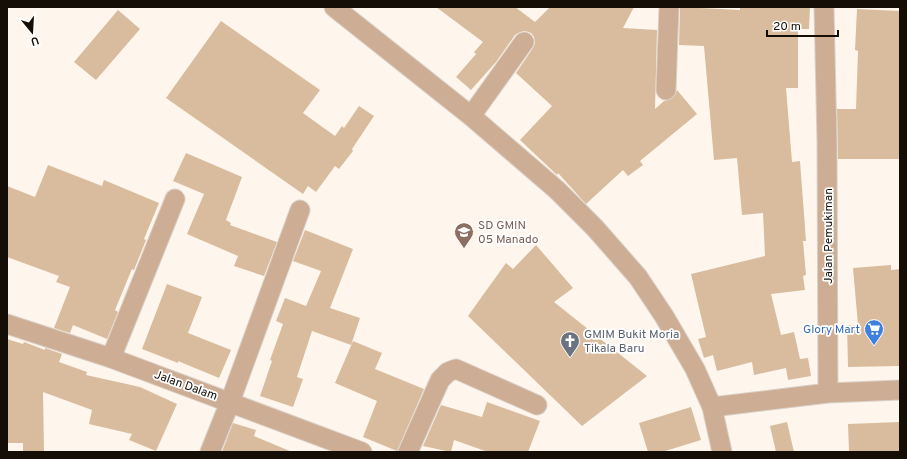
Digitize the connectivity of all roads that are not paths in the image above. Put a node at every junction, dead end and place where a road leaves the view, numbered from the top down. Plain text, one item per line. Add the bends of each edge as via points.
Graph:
1 (334, 7) edge
2 (669, 7) edge
3 (824, 7) edge
4 (524, 42) dead end
5 (666, 90) dead end
6 (471, 116) junction
7 (175, 199) dead end
8 (300, 210) dead end
9 (7, 324) edge
10 (112, 358) junction
11 (900, 390) edge
12 (828, 393) junction
13 (230, 402) junction
14 (537, 405) dead end
15 (712, 406) junction
16 (210, 452) edge
17 (362, 452) edge
18 (408, 452) edge
19 (722, 452) edge

1 - 6 street
2 - 5 street
3 - 12 street, Jalan Pemukiman
4 - 6 street
6 - 15 street via 557,190 638,277 695,369
7 - 10 street
8 - 13 street
9 - 10 street, Jalan Dalam
10 - 13 street, Jalan Dalam
11 - 12 street
12 - 15 street
13 - 16 street
13 - 17 street, Jalan Dalam
14 - 18 street via 456,369 448,372 440,380
15 - 19 street

